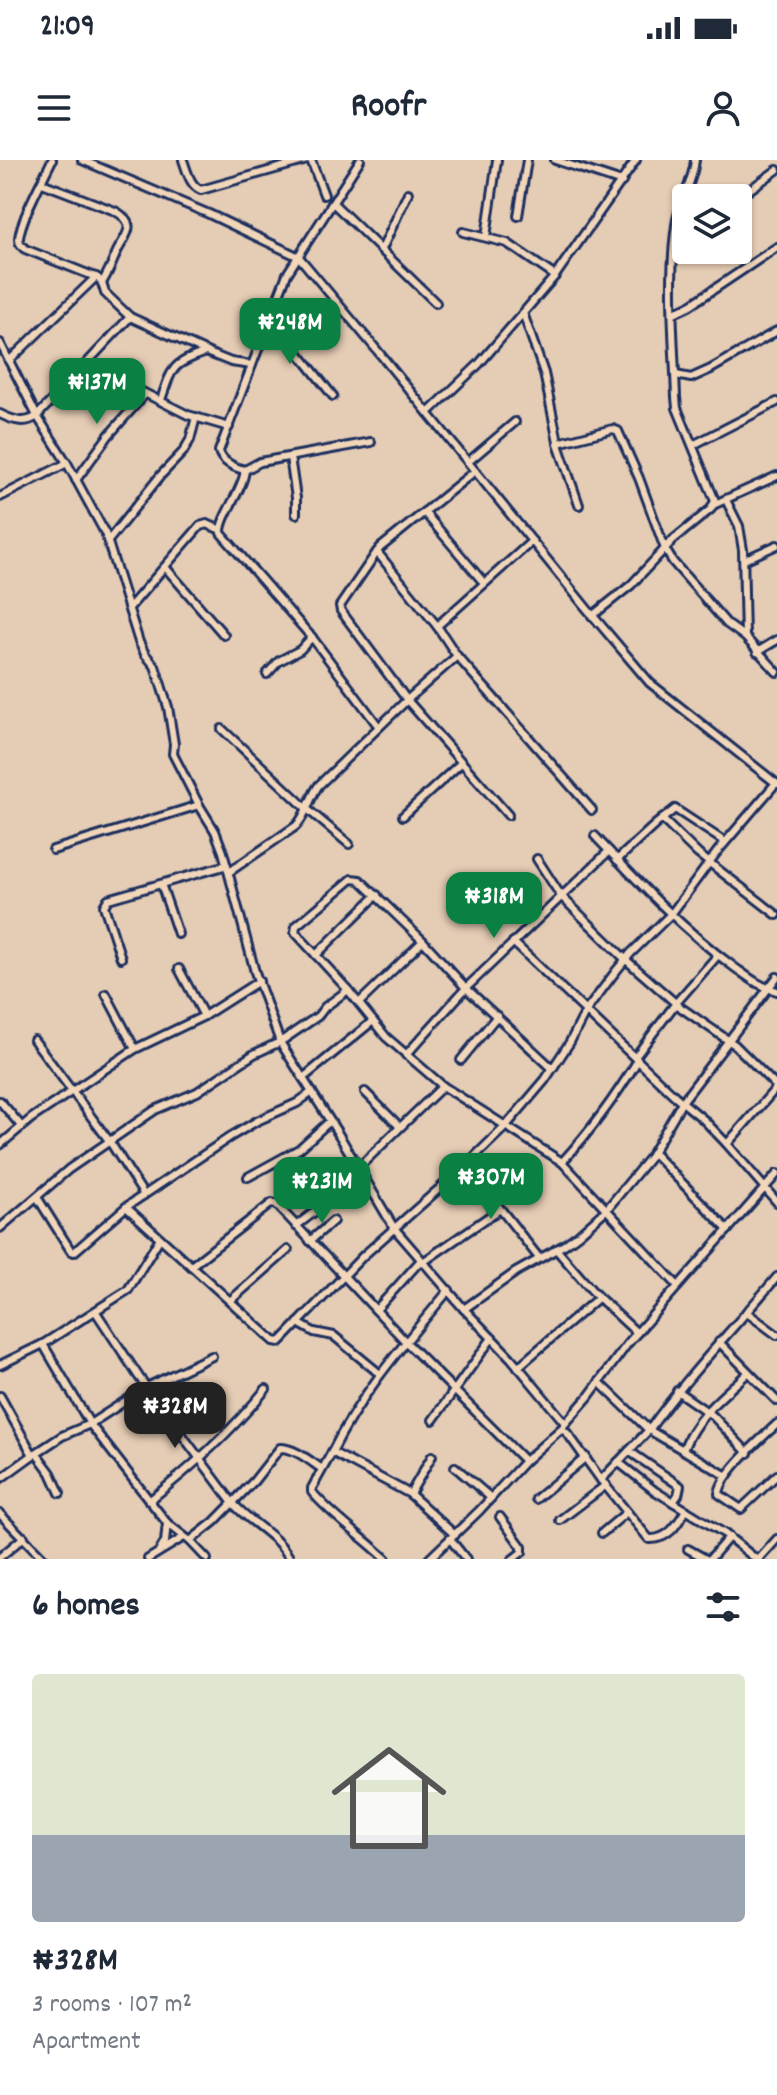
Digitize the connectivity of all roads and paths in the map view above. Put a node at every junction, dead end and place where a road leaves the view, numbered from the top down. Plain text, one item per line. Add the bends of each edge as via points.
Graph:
1 (52, 160) edge
2 (82, 160) edge
3 (183, 160) edge
4 (309, 160) edge
5 (360, 160) edge
6 (497, 160) edge
7 (527, 160) edge
8 (555, 160) edge
9 (636, 160) edge
10 (695, 160) edge
11 (777, 170) edge
12 (622, 182) junction
13 (42, 183) junction
14 (690, 184) edge
15 (752, 188) edge
16 (408, 193) dead end
17 (324, 195) dead end
18 (333, 203) junction
19 (518, 216) dead end
20 (463, 232) dead end
21 (486, 237) junction
22 (777, 247) edge
23 (382, 249) junction
24 (299, 257) junction
25 (672, 264) edge
26 (555, 276) junction
27 (96, 277) junction
28 (102, 283) junction
29 (436, 303) dead end
30 (523, 313) junction
31 (674, 313) junction
32 (130, 317) junction
33 (270, 317) junction
34 (777, 331) edge
35 (0, 343) edge
36 (206, 352) junction
37 (9, 361) junction
38 (87, 364) junction
39 (252, 365) junction
40 (676, 375) junction
41 (145, 394) junction
42 (333, 396) dead end
43 (161, 400) junction
44 (777, 402) edge
45 (428, 413) junction
46 (0, 414) edge
47 (37, 416) junction
48 (196, 417) junction
49 (515, 422) dead end
50 (229, 427) junction
51 (371, 442) dead end
52 (558, 443) junction
53 (693, 445) junction
54 (290, 457) junction
55 (468, 462) junction
56 (67, 463) junction
57 (245, 470) junction
58 (475, 471) junction
59 (777, 476) edge
60 (76, 480) junction
61 (0, 497) edge
62 (726, 500) junction
63 (579, 505) dead end
64 (713, 505) junction
65 (424, 512) junction
66 (296, 514) dead end
67 (221, 530) junction
68 (108, 541) junction
69 (532, 541) junction
70 (777, 545) edge
71 (665, 549) junction
72 (377, 552) junction
73 (744, 560) junction
74 (165, 567) junction
75 (484, 583) junction
76 (129, 608) junction
77 (592, 616) junction
78 (437, 626) junction
79 (224, 635) dead end
80 (312, 637) junction
81 (745, 637) junction
82 (777, 640) edge
83 (757, 652) junction
84 (457, 656) junction
85 (777, 672) edge
86 (267, 674) dead end
87 (407, 700) junction
88 (379, 727) junction
89 (222, 729) dead end
90 (462, 762) junction
91 (776, 784) edge
92 (199, 805) junction
93 (306, 808) junction
94 (592, 810) dead end
95 (508, 815) dead end
96 (403, 816) dead end
97 (662, 819) junction
98 (595, 836) dead end
99 (725, 842) junction
100 (349, 844) dead end
101 (53, 850) dead end
102 (609, 851) junction
103 (537, 859) dead end
104 (617, 860) junction
105 (709, 862) junction
106 (228, 869) junction
107 (161, 884) junction
108 (377, 895) junction
109 (561, 896) junction
110 (672, 913) junction
111 (777, 915) edge
112 (178, 934) dead end
113 (423, 941) junction
114 (513, 942) junction
115 (316, 955) junction
116 (718, 955) junction
117 (121, 958) dead end
118 (625, 959) junction
119 (179, 969) dead end
120 (777, 977) edge
121 (259, 981) junction
122 (466, 988) junction
123 (769, 989) junction
124 (348, 990) junction
125 (777, 991) edge
126 (106, 994) dead end
127 (359, 1003) junction
128 (676, 1003) junction
129 (586, 1011) junction
130 (204, 1016) junction
131 (497, 1016) junction
132 (373, 1021) junction
133 (34, 1040) dead end
134 (730, 1041) junction
135 (280, 1042) junction
136 (135, 1049) junction
137 (406, 1055) junction
138 (636, 1059) junction
139 (461, 1060) dead end
140 (552, 1068) junction
141 (303, 1078) junction
142 (443, 1086) junction
143 (777, 1087) edge
144 (73, 1090) junction
145 (312, 1092) junction
146 (365, 1092) dead end
147 (0, 1101) edge
148 (682, 1102) junction
149 (330, 1121) junction
150 (22, 1127) junction
151 (400, 1127) junction
152 (505, 1127) junction
153 (110, 1142) junction
154 (727, 1144) junction
155 (0, 1145) edge
156 (653, 1153) junction
157 (562, 1162) junction
158 (466, 1165) junction
159 (358, 1168) junction
160 (777, 1174) edge
161 (248, 1177) dead end
162 (764, 1188) junction
163 (144, 1195) junction
164 (37, 1197) junction
165 (330, 1200) dead end
166 (777, 1202) edge
167 (126, 1207) junction
168 (500, 1209) junction
169 (607, 1209) junction
170 (333, 1221) dead end
171 (296, 1226) junction
172 (0, 1228) edge
173 (394, 1228) junction
174 (728, 1230) junction
175 (160, 1238) junction
176 (310, 1241) junction
177 (556, 1249) junction
178 (288, 1250) dead end
179 (539, 1258) junction
180 (422, 1261) junction
181 (191, 1266) junction
182 (343, 1276) junction
183 (775, 1282) edge
184 (678, 1286) junction
185 (449, 1290) junction
186 (598, 1298) junction
187 (231, 1300) junction
188 (464, 1309) junction
189 (376, 1310) junction
190 (96, 1312) junction
191 (746, 1312) junction
192 (298, 1323) junction
193 (637, 1333) junction
194 (777, 1335) edge
195 (492, 1338) junction
196 (406, 1342) junction
197 (719, 1342) junction
198 (43, 1344) junction
199 (212, 1356) dead end
200 (0, 1365) edge
201 (518, 1367) junction
202 (748, 1373) junction
203 (380, 1374) junction
204 (599, 1382) junction
205 (147, 1387) junction
206 (266, 1389) dead end
207 (454, 1389) junction
208 (677, 1391) junction
209 (0, 1396) edge
210 (777, 1401) edge
211 (706, 1410) junction
212 (433, 1420) dead end
213 (90, 1424) junction
214 (563, 1425) junction
215 (775, 1429) edge
216 (649, 1430) junction
217 (683, 1450) junction
218 (629, 1451) junction
219 (332, 1452) junction
220 (748, 1453) junction
221 (34, 1454) junction
222 (432, 1456) dead end
223 (586, 1457) junction
224 (200, 1460) junction
225 (525, 1461) junction
226 (618, 1462) junction
227 (455, 1467) dead end
228 (322, 1469) junction
229 (777, 1475) edge
230 (727, 1476) junction
231 (0, 1479) edge
232 (604, 1483) junction
233 (60, 1493) dead end
234 (410, 1494) junction
235 (491, 1498) junction
236 (536, 1499) dead end
237 (149, 1501) junction
238 (232, 1502) junction
239 (673, 1502) junction
240 (686, 1510) junction
241 (627, 1512) junction
242 (0, 1514) edge
243 (500, 1517) dead end
244 (560, 1520) dead end
245 (167, 1523) junction
246 (602, 1533) dead end
247 (24, 1537) junction
248 (453, 1537) junction
249 (729, 1537) junction
250 (187, 1539) junction
251 (777, 1539) edge
252 (688, 1549) dead end
253 (158, 1553) junction
254 (0, 1557) edge
255 (44, 1559) edge
256 (148, 1559) edge
257 (206, 1559) edge
258 (290, 1559) edge
259 (386, 1559) edge
260 (429, 1559) edge
261 (466, 1559) edge
262 (513, 1559) edge
263 (708, 1559) edge
264 (757, 1559) edge

1 - 13 street
2 - 24 street
3 - 4 street via 201,190
4 - 17 street
5 - 18 street
6 - 21 street
7 - 19 street
8 - 12 street
9 - 12 street
10 - 14 street
11 - 15 street
12 - 26 street
13 - 27 street via 23,223 21,245
13 - 28 street via 115,211 127,221 128,236
16 - 23 street
18 - 23 street
18 - 24 street
20 - 21 street
21 - 26 street via 507,243
22 - 31 street
23 - 29 street
24 - 33 street
24 - 45 street
25 - 31 street
26 - 30 street
27 - 28 street
27 - 37 street
28 - 32 street via 105,293
30 - 45 street
30 - 52 street via 545,379
31 - 40 street
32 - 36 street
32 - 38 street
33 - 39 street
33 - 42 street
34 - 40 street via 691,378
35 - 37 street
36 - 39 street
36 - 43 street via 173,369
37 - 47 street
38 - 41 street
38 - 47 street
39 - 50 street
40 - 53 street via 677,408
41 - 43 street
41 - 60 street
43 - 48 street
44 - 53 street
45 - 55 street
46 - 47 street via 22,421
47 - 56 street
48 - 50 street
48 - 68 street via 183,452
49 - 55 street
50 - 57 street via 220,455
51 - 54 street
52 - 63 street
52 - 71 street via 618,431
53 - 64 street via 714,495
54 - 57 street
54 - 66 street
55 - 58 street
56 - 60 street
56 - 61 street
57 - 67 street
58 - 65 street
58 - 69 street
59 - 62 street
60 - 68 street
62 - 64 street
62 - 73 street via 739,526
64 - 71 street
65 - 72 street
65 - 75 street
67 - 74 street via 200,526
67 - 80 street
68 - 76 street
69 - 75 street
69 - 77 street
70 - 73 street
71 - 77 street
71 - 81 street via 727,624
72 - 78 street
72 - 87 street via 340,608
73 - 81 street
74 - 76 street
74 - 79 street
75 - 78 street
76 - 92 street via 168,707 173,754
77 - 91 street via 650,683
78 - 84 street
80 - 86 street
80 - 88 street
81 - 83 street
82 - 83 street
83 - 85 street
84 - 87 street
84 - 94 street
87 - 88 street
87 - 90 street
88 - 93 street via 319,785
89 - 93 street
90 - 95 street
90 - 96 street
91 - 99 street
92 - 101 street
92 - 106 street
93 - 100 street
93 - 106 street via 296,826
97 - 99 street via 676,809
97 - 104 street
97 - 105 street
98 - 102 street
99 - 105 street
102 - 104 street
102 - 109 street
103 - 109 street
104 - 110 street
105 - 110 street
105 - 111 street
106 - 107 street
106 - 121 street
107 - 112 street
107 - 117 street via 104,904
108 - 113 street
108 - 115 street
108 - 115 street via 352,879 296,926 295,932
109 - 114 street
109 - 118 street
110 - 116 street
110 - 118 street
113 - 122 street
113 - 127 street
114 - 122 street
114 - 129 street
115 - 124 street
116 - 123 street
116 - 128 street
118 - 128 street
118 - 129 street
119 - 130 street
120 - 123 street
121 - 130 street
121 - 135 street
122 - 131 street
122 - 137 street
123 - 125 street
123 - 134 street
124 - 127 street
124 - 135 street
126 - 136 street
127 - 132 street
128 - 134 street
128 - 138 street
129 - 138 street
129 - 140 street
130 - 136 street
131 - 139 street
131 - 140 street
132 - 137 street
132 - 141 street
133 - 144 street
134 - 143 street
134 - 148 street
135 - 141 street
135 - 153 street via 197,1092 155,1110
136 - 144 street
137 - 142 street
138 - 148 street
138 - 157 street
140 - 152 street
141 - 145 street
142 - 151 street
142 - 152 street
143 - 154 street
144 - 150 street
144 - 153 street
145 - 149 street
145 - 163 street via 230,1137
146 - 151 street
147 - 150 street
148 - 154 street
148 - 156 street
149 - 159 street
149 - 161 street via 299,1149
150 - 155 street
151 - 159 street
152 - 157 street
152 - 158 street
153 - 163 street
153 - 164 street
154 - 162 street
156 - 169 street
156 - 174 street
157 - 169 street
158 - 168 street
158 - 173 street
159 - 173 street
160 - 162 street
162 - 166 street
162 - 174 street
163 - 167 street
164 - 167 street via 72,1252
164 - 172 street
165 - 171 street
167 - 175 street
168 - 179 street
168 - 180 street
169 - 177 street
169 - 184 street
170 - 176 street
171 - 176 street
171 - 181 street via 272,1203
173 - 180 street
173 - 182 street
174 - 184 street
175 - 181 street
175 - 190 street via 128,1290
176 - 182 street
177 - 179 street
177 - 186 street
178 - 187 street
179 - 188 street
180 - 185 street
180 - 189 street
181 - 187 street
182 - 189 street
182 - 192 street
183 - 191 street
184 - 193 street
185 - 188 street
185 - 196 street
186 - 193 street
186 - 201 street
187 - 192 street via 277,1343
188 - 195 street
189 - 196 street
190 - 198 street
190 - 205 street
191 - 194 street
191 - 197 street
192 - 203 street via 334,1336
193 - 204 street
195 - 201 street
195 - 207 street
196 - 203 street
196 - 207 street
197 - 202 street
197 - 208 street
198 - 200 street
198 - 213 street
199 - 205 street
201 - 214 street
202 - 210 street
202 - 211 street
203 - 219 street
204 - 214 street
204 - 216 street
205 - 213 street
205 - 224 street
206 - 224 street
207 - 212 street
207 - 225 street
208 - 211 street
208 - 216 street
209 - 221 street
211 - 217 street
211 - 220 street
213 - 221 street
213 - 237 street
214 - 223 street
214 - 225 street
215 - 220 street
216 - 217 street
216 - 218 street
217 - 230 street
218 - 226 street
218 - 239 street via 680,1486
219 - 228 street
219 - 234 street
220 - 230 street
221 - 231 street
221 - 233 street
222 - 234 street
223 - 232 street
223 - 236 street
224 - 237 street
224 - 238 street
225 - 235 street
226 - 232 street
226 - 239 street
227 - 235 street
228 - 238 street via 283,1447
228 - 259 street via 313,1494
229 - 230 street via 741,1509 719,1494
232 - 241 street
232 - 244 street
234 - 248 street
235 - 248 street
237 - 245 street
238 - 250 street via 214,1522
238 - 258 street
239 - 240 street
240 - 241 street via 671,1532 652,1540
240 - 249 street
241 - 246 street
242 - 247 street
243 - 262 street via 522,1547
245 - 250 street
245 - 253 street
247 - 254 street
247 - 255 street
248 - 260 street
248 - 261 street
249 - 263 street
249 - 264 street
250 - 253 street
250 - 257 street
251 - 264 street
252 - 263 street
253 - 256 street

